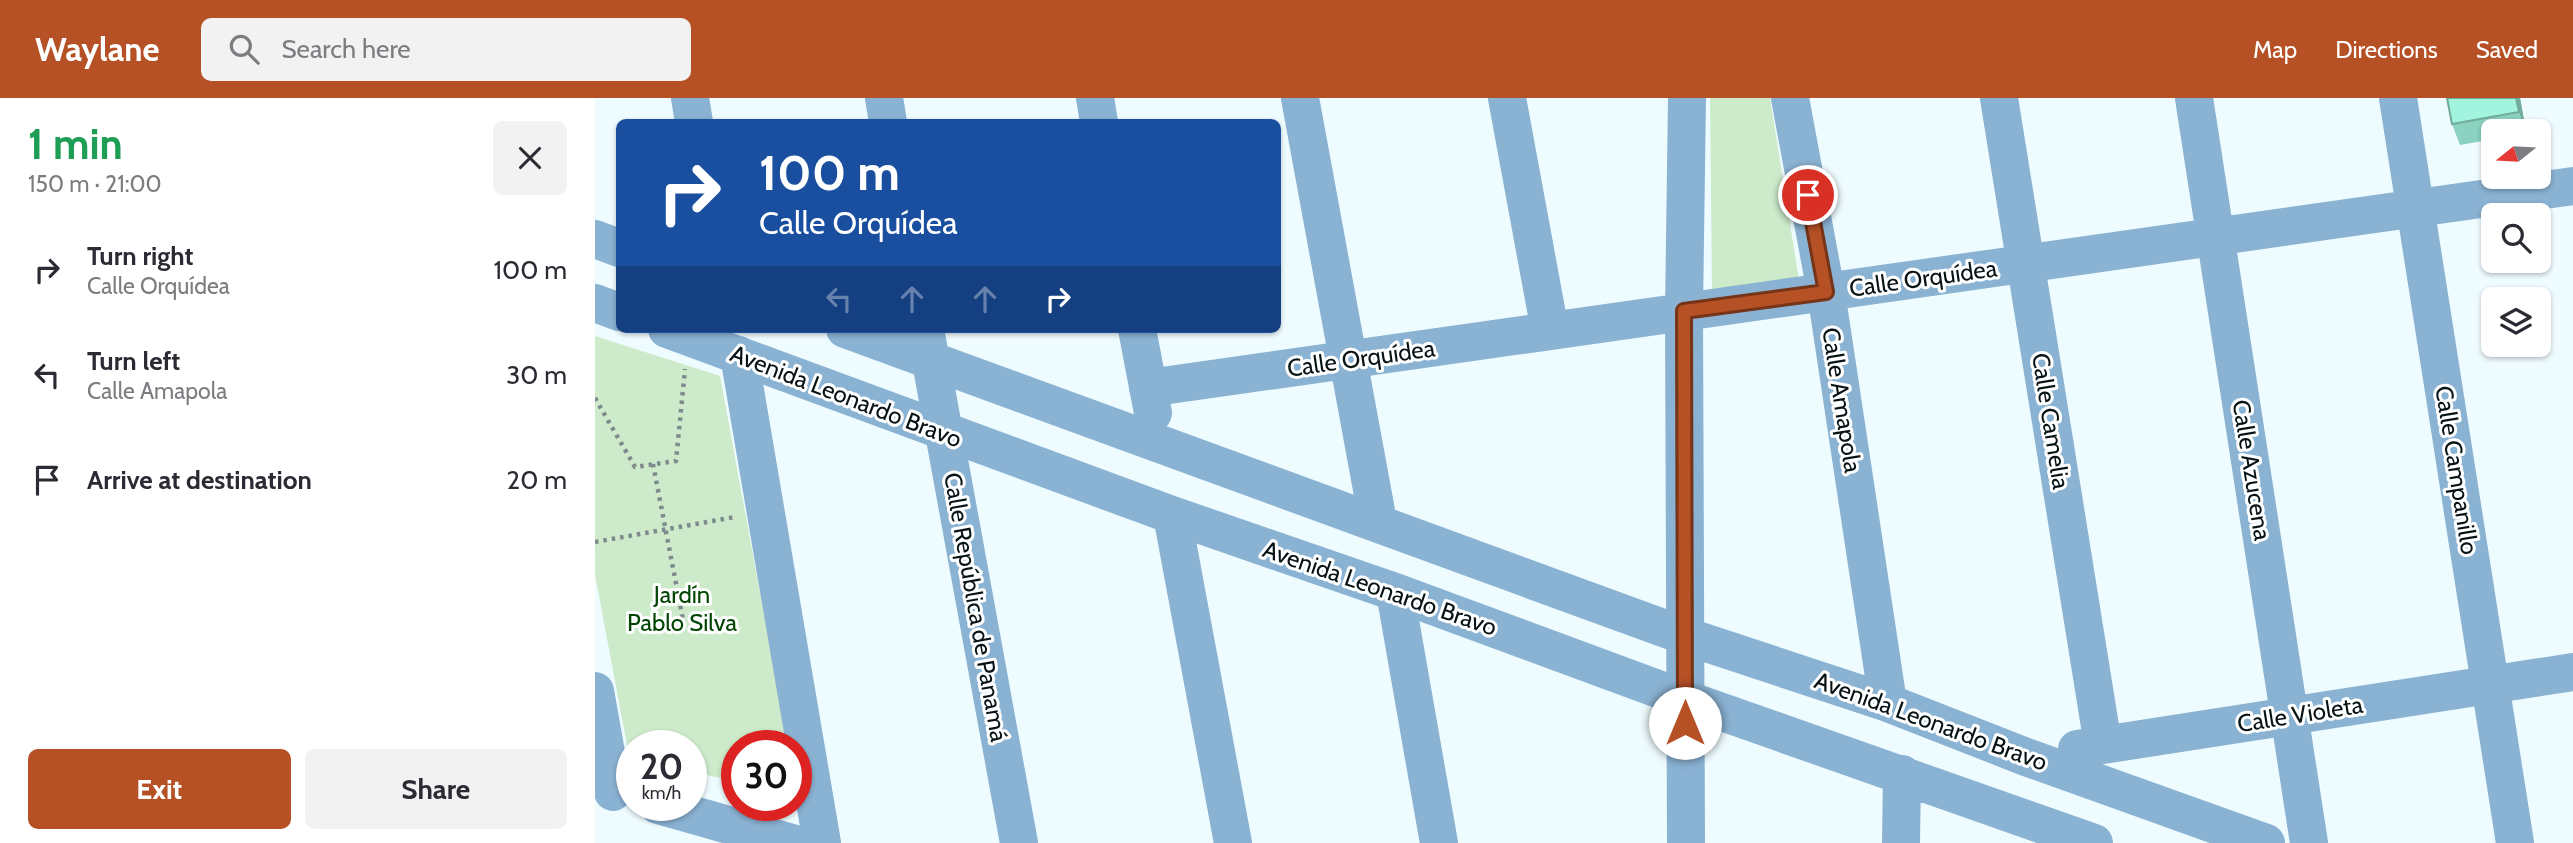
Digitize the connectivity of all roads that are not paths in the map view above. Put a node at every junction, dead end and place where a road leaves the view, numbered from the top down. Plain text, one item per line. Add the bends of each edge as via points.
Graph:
1 (689, 98) edge
2 (884, 98) edge
3 (1095, 98) edge
4 (1300, 98) edge
5 (1507, 98) edge
6 (1687, 98) edge
7 (1790, 98) edge
8 (1999, 98) edge
9 (2194, 98) edge
10 (2399, 98) edge
11 (693, 119) edge
12 (888, 119) edge
13 (1098, 119) edge
14 (2573, 186) edge
15 (2416, 209) junction
16 (2215, 236) junction
17 (595, 239) edge
18 (616, 247) edge
19 (2025, 264) junction
20 (1826, 292) junction
21 (595, 303) edge
22 (616, 311) edge
23 (1684, 311) junction
24 (1550, 331) junction
25 (678, 333) edge
26 (867, 333) edge
27 (1138, 333) edge
28 (928, 344) edge
29 (739, 355) junction
30 (1348, 359) junction
31 (1148, 388) junction
32 (944, 433) junction
33 (1159, 443) junction
34 (1172, 515) junction
35 (1378, 522) junction
36 (1395, 592) junction
37 (1685, 636) junction
38 (2573, 672) edge
39 (2491, 685) junction
40 (595, 691) edge
41 (1685, 699) junction
42 (1888, 703) junction
43 (2289, 716) junction
44 (2103, 745) junction
45 (2027, 757) junction
46 (1902, 774) junction
47 (613, 792) edge
48 (694, 821) edge
49 (723, 834) edge
50 (792, 843) edge
51 (822, 843) edge
52 (1019, 843) edge
53 (1233, 843) edge
54 (1439, 843) edge
55 (1686, 843) edge
56 (1901, 843) edge
57 (2094, 843) edge
58 (2266, 843) edge
59 (2309, 843) edge
60 (2515, 843) edge

1 - 11 street
2 - 12 street
3 - 13 street
4 - 30 street
5 - 24 street
6 - 23 street
7 - 20 street, Calle Amapola
8 - 19 street, Calle Camelia
9 - 16 street, Calle Azucena
10 - 15 street, Calle Campanillo
14 - 15 street, Calle Orquídea
15 - 16 street, Calle Orquídea
15 - 39 street, Calle Campanillo
16 - 19 street, Calle Orquídea
16 - 43 street, Calle Azucena
17 - 18 street
19 - 20 street, Calle Orquídea
19 - 44 street, Calle Camelia
20 - 23 street, Calle Orquídea
20 - 42 street, Calle Amapola
21 - 22 street
23 - 24 street, Calle Orquídea
23 - 37 street
24 - 30 street, Calle Orquídea
25 - 29 street, Avenida Leonardo Bravo
26 - 28 street, Avenida Leonardo Bravo
27 - 31 street
28 - 32 street, Calle República de Panamá
28 - 33 street, Avenida Leonardo Bravo
29 - 32 street, Avenida Leonardo Bravo
29 - 51 street
30 - 31 street, Calle Orquídea
30 - 35 street
31 - 33 street
32 - 34 street, Avenida Leonardo Bravo
32 - 52 street, Calle República de Panamá
33 - 35 street, Avenida Leonardo Bravo
34 - 36 street, Avenida Leonardo Bravo
34 - 53 street
35 - 37 street, Avenida Leonardo Bravo
36 - 41 street, Avenida Leonardo Bravo
36 - 54 street
37 - 41 street
37 - 42 street, Avenida Leonardo Bravo
38 - 39 street, Calle Violeta
39 - 43 street, Calle Violeta
39 - 60 street, Calle Campanillo
40 - 47 street
41 - 46 street, Avenida Leonardo Bravo
41 - 55 street
42 - 45 street, Avenida Leonardo Bravo
43 - 44 street, Calle Violeta
43 - 59 street, Calle Azucena
44 - 45 street, Calle Violeta
45 - 58 street, Avenida Leonardo Bravo
46 - 56 street
46 - 57 street, Avenida Leonardo Bravo
48 - 49 street
49 - 50 street

